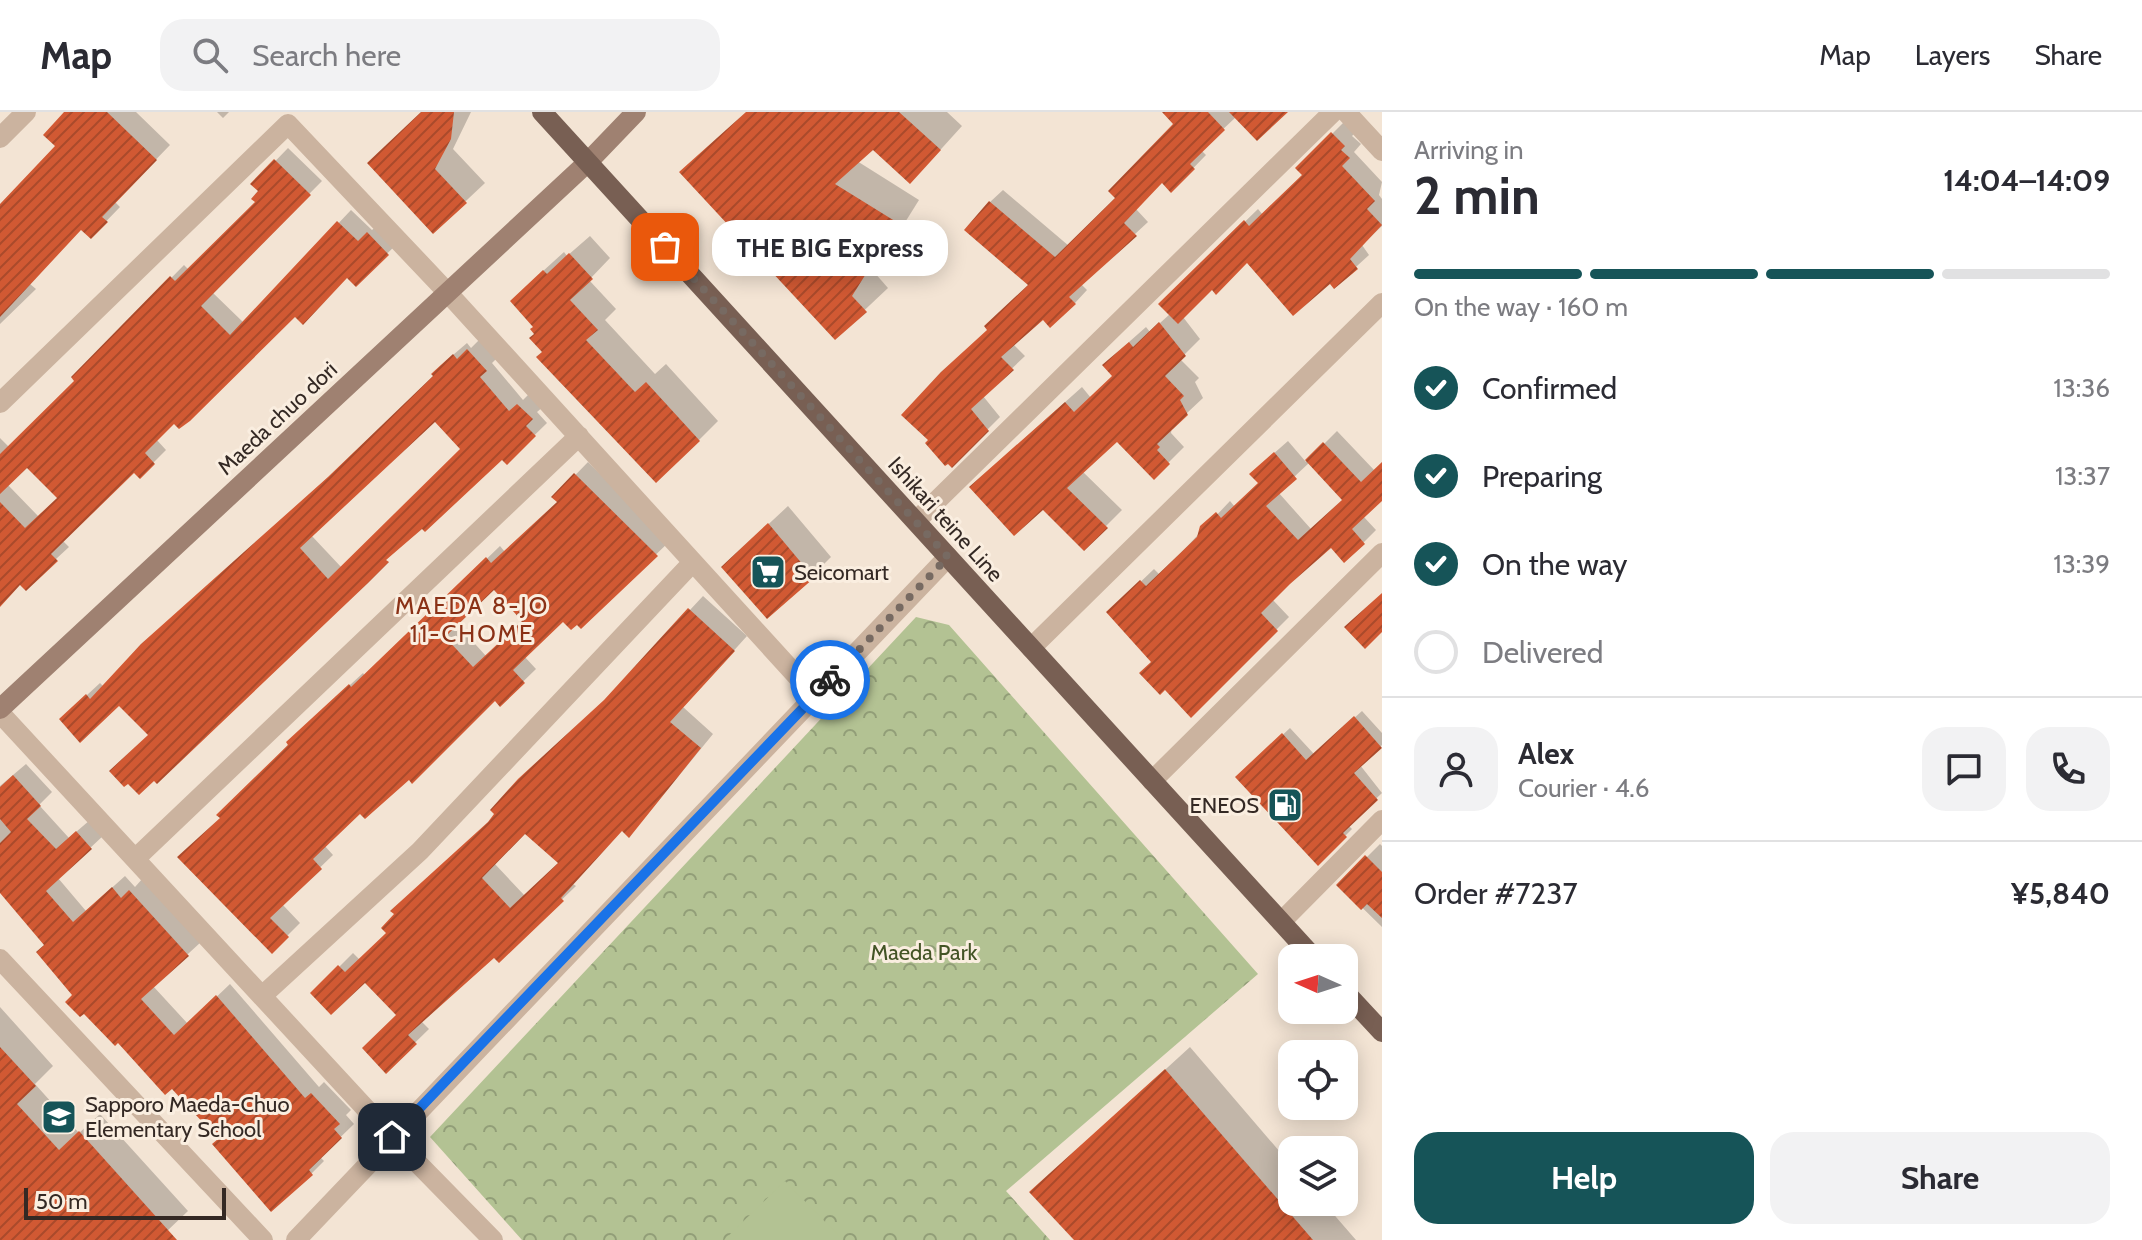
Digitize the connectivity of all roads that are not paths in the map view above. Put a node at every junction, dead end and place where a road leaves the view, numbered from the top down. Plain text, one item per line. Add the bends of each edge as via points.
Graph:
1 (26, 112) edge
2 (542, 112) edge
3 (636, 112) edge
4 (1333, 112) edge
5 (1346, 112) edge
6 (2, 131) edge
7 (1382, 151) edge
8 (588, 162) junction
9 (447, 292) junction
10 (1382, 303) edge
11 (0, 403) edge
12 (579, 436) junction
13 (916, 521) junction
14 (1382, 553) edge
15 (948, 557) junction
16 (693, 562) junction
17 (1031, 648) junction
18 (815, 696) junction
19 (0, 711) edge
20 (1152, 781) junction
21 (1382, 820) edge
22 (135, 859) junction
23 (1281, 922) junction
24 (1301, 944) edge
25 (0, 959) edge
26 (262, 996) junction
27 (1358, 1006) edge
28 (1382, 1032) edge
29 (392, 1137) junction
30 (263, 1240) edge
31 (296, 1240) edge
32 (493, 1240) edge

1 - 6 street
2 - 8 main road, Ishikari teine Line
3 - 8 street, Maeda chuo dori
4 - 13 street
5 - 7 street
8 - 9 street, Maeda chuo dori
8 - 13 main road, Ishikari teine Line
9 - 11 street via 288,124
9 - 12 street
9 - 19 street, Maeda chuo dori
10 - 17 street
12 - 16 street
12 - 22 street
13 - 15 main road, Ishikari teine Line
14 - 20 street
15 - 17 main road, Ishikari teine Line
15 - 18 street
16 - 18 street
16 - 26 street via 420,851
17 - 20 main road, Ishikari teine Line
18 - 29 street
19 - 22 street
20 - 23 main road, Ishikari teine Line
21 - 23 street
22 - 26 street
23 - 24 main road, Ishikari teine Line
25 - 30 street
26 - 29 street
27 - 28 main road
29 - 31 street
29 - 32 street

